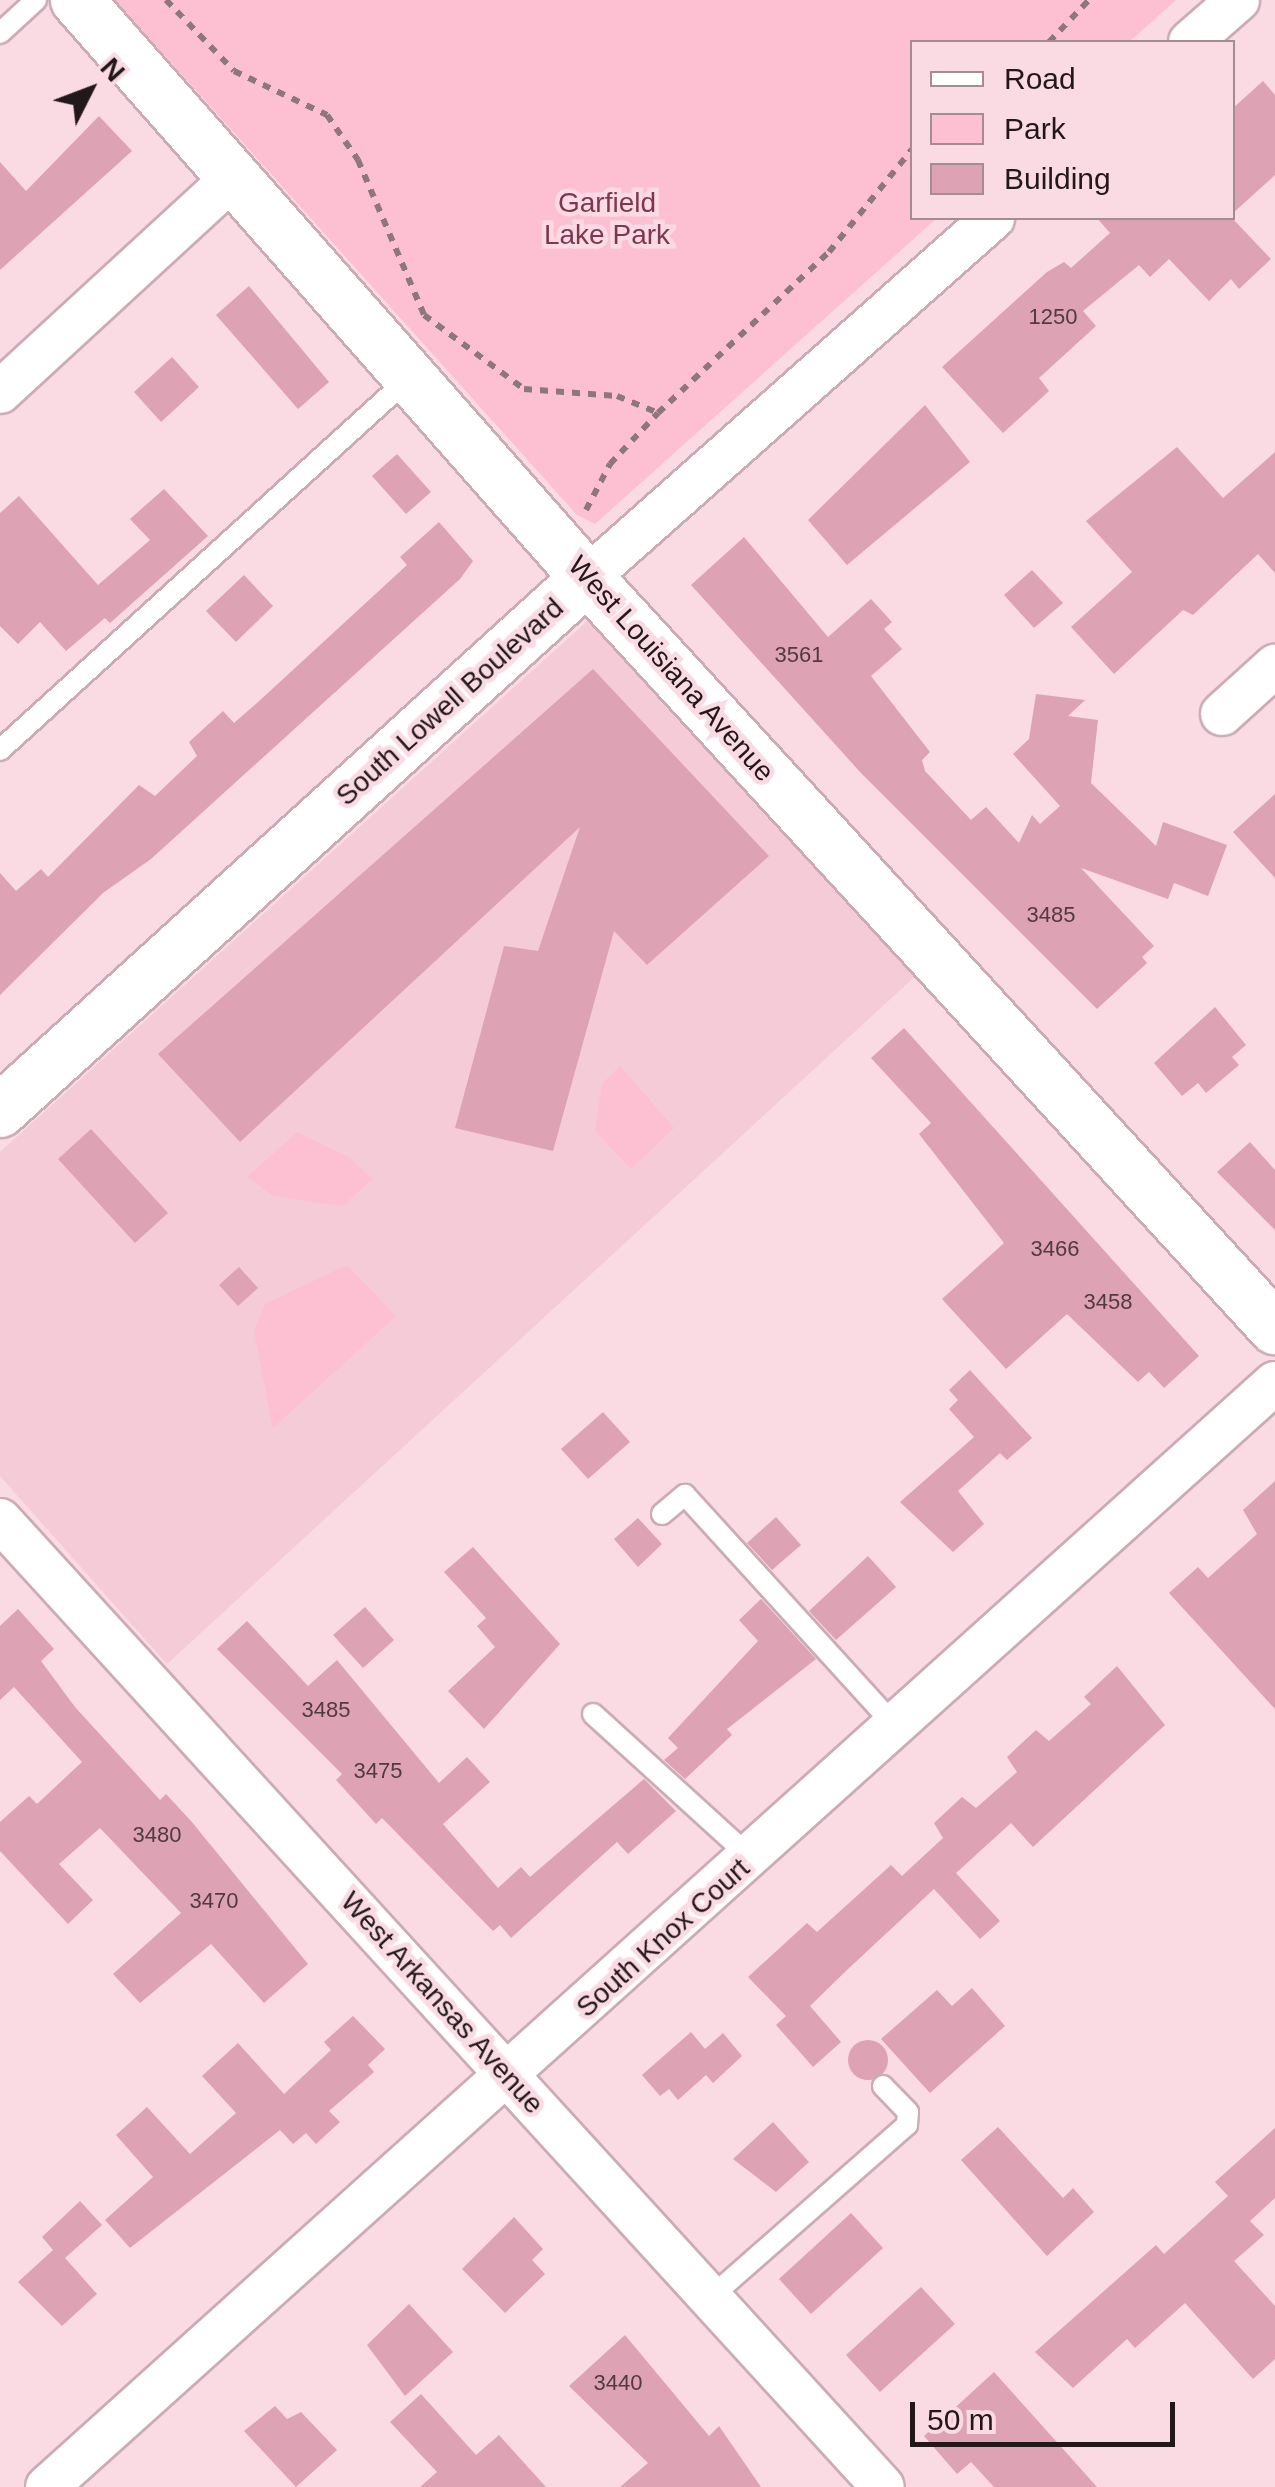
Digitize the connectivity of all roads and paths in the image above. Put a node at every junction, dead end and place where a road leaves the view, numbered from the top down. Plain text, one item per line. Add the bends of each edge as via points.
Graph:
1 (36, 0) edge
2 (77, 0) edge
3 (166, 0) edge
4 (1089, 0) edge
5 (1238, 0) edge
6 (0, 33) edge
7 (1051, 40) edge
8 (1192, 40) edge
9 (910, 151) edge
10 (233, 178) junction
11 (991, 220) edge
12 (410, 377) junction
13 (0, 392) edge
14 (658, 413) junction
15 (586, 510) dead end
16 (587, 578) junction
17 (1275, 666) edge
18 (1222, 714) dead end
19 (0, 750) edge
20 (0, 1111) edge
21 (1275, 1328) edge
22 (1275, 1383) edge
23 (662, 1514) dead end
24 (0, 1520) edge
25 (593, 1714) dead end
26 (896, 1727) junction
27 (752, 1858) junction
28 (510, 2076) junction
29 (883, 2086) dead end
30 (710, 2297) junction
31 (47, 2487) edge
32 (883, 2487) edge

1 - 6 lane
2 - 10 street, West Louisiana Avenue
3 - 14 path via 234,71 327,115 358,160 424,315 524,389 617,396
4 - 7 path
5 - 8 street
9 - 14 path via 829,252
10 - 12 street, West Louisiana Avenue
10 - 13 street
11 - 16 street, South Lowell Boulevard
12 - 16 street, West Louisiana Avenue
12 - 19 lane
14 - 15 path via 610,464
16 - 20 street, South Lowell Boulevard
16 - 21 street, West Louisiana Avenue
17 - 18 street
22 - 26 street, South Knox Court
23 - 26 lane via 685,1495
24 - 28 street, West Arkansas Avenue
25 - 27 lane
26 - 27 street, South Knox Court
27 - 28 street, South Knox Court
28 - 30 street, West Arkansas Avenue
28 - 31 street, South Knox Court
29 - 30 lane via 908,2112 907,2125
30 - 32 street, West Arkansas Avenue

